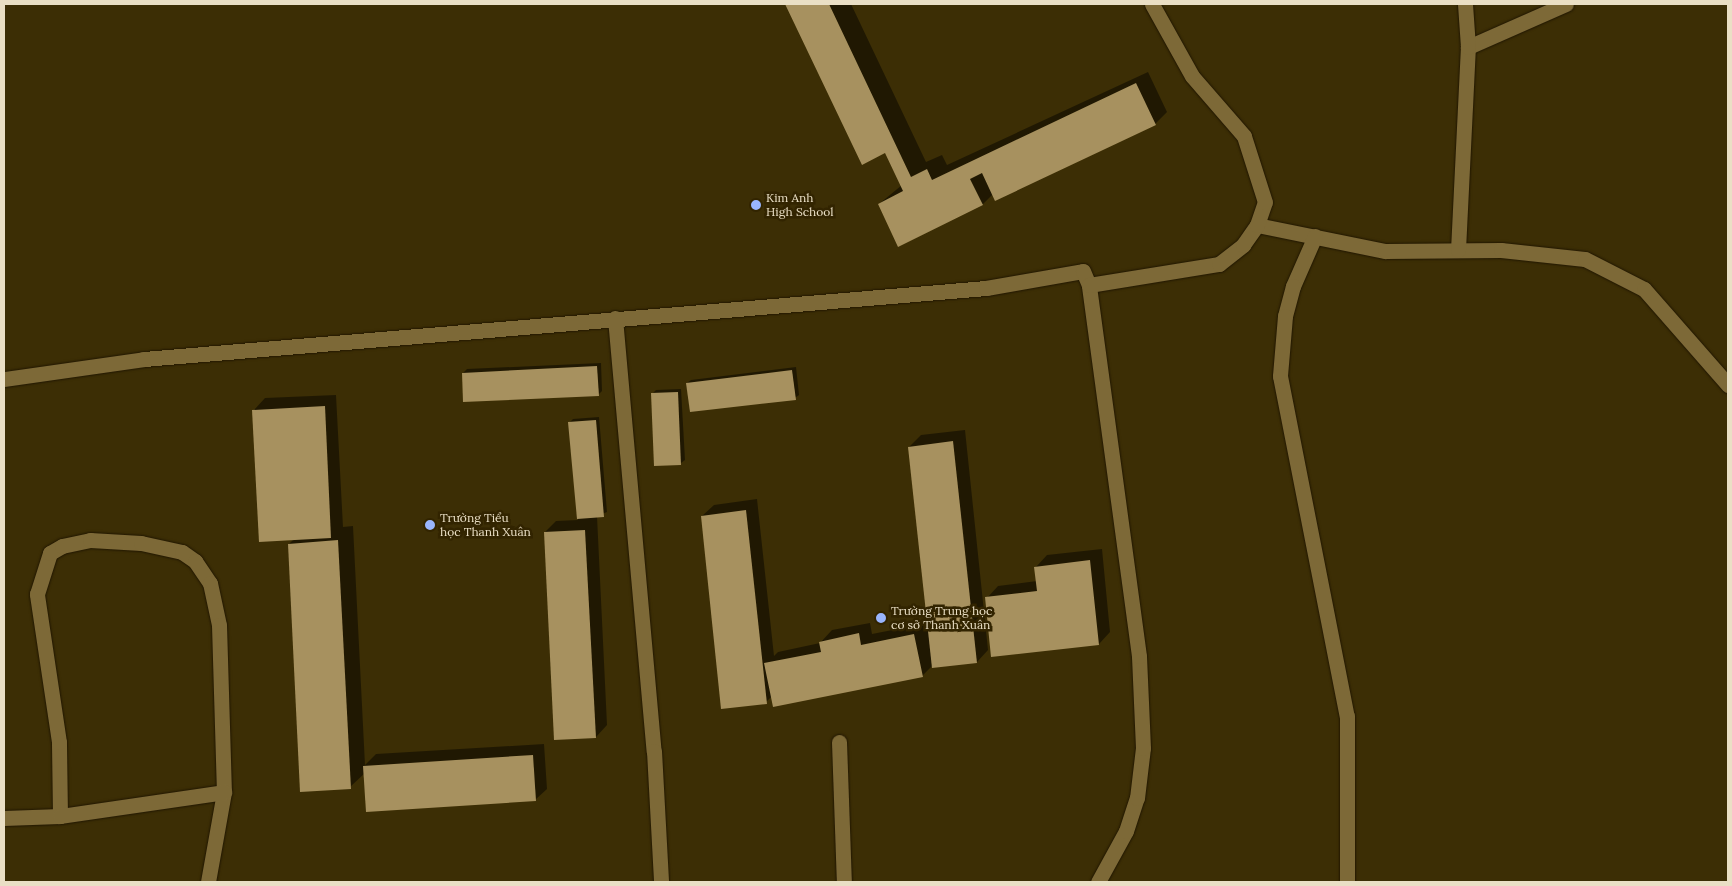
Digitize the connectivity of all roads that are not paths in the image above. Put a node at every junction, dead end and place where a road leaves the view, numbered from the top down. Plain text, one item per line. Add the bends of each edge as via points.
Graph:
1 (1152, 4) edge
2 (1465, 4) edge
3 (1566, 4) edge
4 (1468, 47) junction
5 (1257, 225) junction
6 (1315, 236) junction
7 (1458, 250) junction
8 (1089, 285) junction
9 (615, 318) junction
10 (4, 379) edge
11 (1728, 385) edge
12 (839, 742) dead end
13 (224, 792) junction
14 (60, 816) junction
15 (4, 818) edge
16 (208, 882) edge
17 (661, 882) edge
18 (844, 882) edge
19 (1099, 882) edge
20 (1347, 882) edge

1 - 5 street via 1192,76 1244,136 1265,202
2 - 4 street
3 - 4 street
4 - 7 street
5 - 6 street
5 - 8 street via 1243,245 1219,264
6 - 7 street via 1385,251
6 - 20 street via 1293,286 1285,316 1280,376 1347,716
7 - 11 street via 1502,250 1585,259 1644,289
8 - 9 street via 1083,271 986,288
8 - 19 street via 1139,656 1143,748 1137,798 1126,831
9 - 10 street via 144,359
9 - 17 street via 654,751
12 - 18 street
13 - 14 street
13 - 14 street via 219,625 210,582 195,561 182,552 141,543 90,540 62,546 50,553 37,594 59,742
13 - 16 street
14 - 15 street

